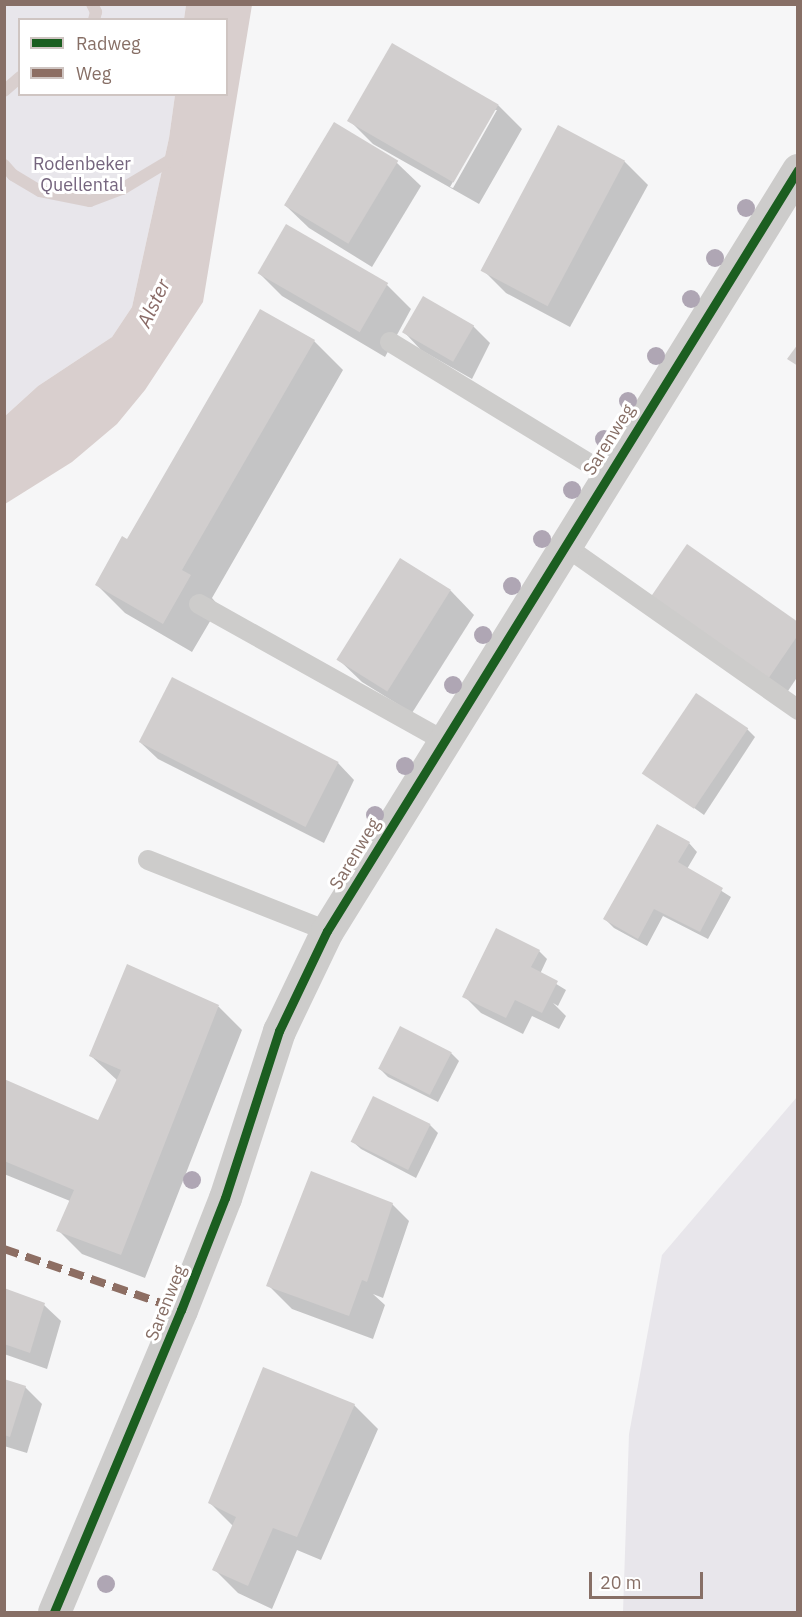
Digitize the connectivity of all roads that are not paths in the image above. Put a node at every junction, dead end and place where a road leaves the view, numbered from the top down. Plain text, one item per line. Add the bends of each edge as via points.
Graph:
1 (798, 170) edge
2 (390, 342) dead end
3 (606, 474) junction
4 (565, 546) junction
5 (199, 604) dead end
6 (798, 710) edge
7 (444, 741) junction
8 (148, 860) dead end
9 (327, 931) junction
10 (54, 1612) edge

1 - 3 street, Sarenweg
2 - 3 lane
3 - 4 street, Sarenweg
4 - 6 lane
4 - 7 street, Sarenweg
5 - 7 lane
7 - 9 street, Sarenweg
8 - 9 lane
9 - 10 street, Sarenweg via 279,1031 225,1198

